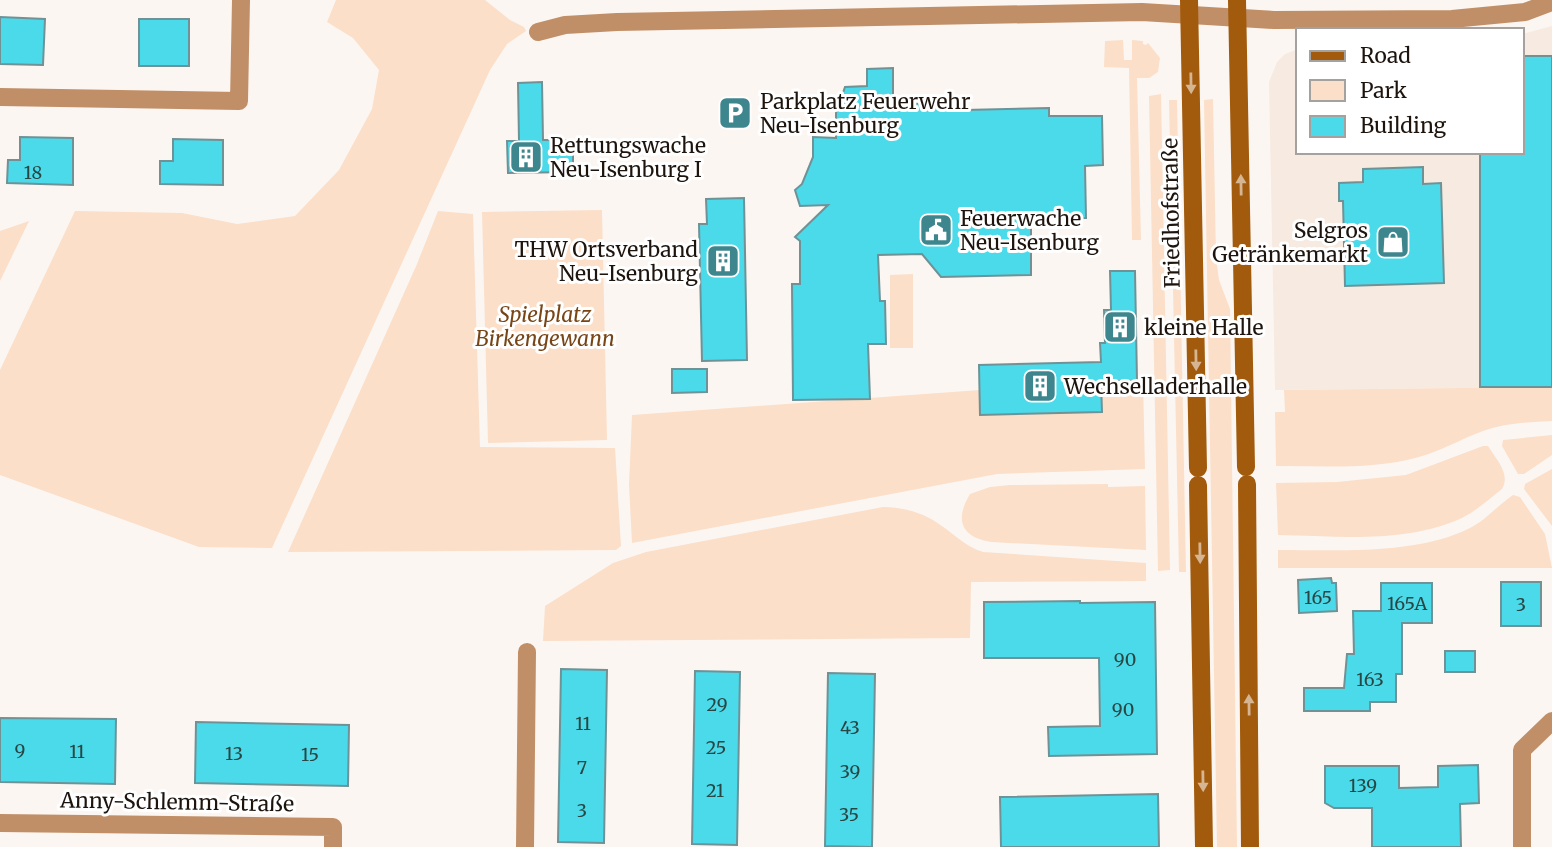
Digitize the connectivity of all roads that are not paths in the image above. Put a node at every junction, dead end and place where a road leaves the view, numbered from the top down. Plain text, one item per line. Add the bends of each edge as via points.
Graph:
1 (241, 0) edge
2 (1552, 2) edge
3 (1189, 8) edge
4 (1237, 9) edge
5 (538, 32) dead end
6 (0, 97) edge
7 (527, 652) dead end
8 (1552, 721) edge
9 (0, 823) edge
10 (333, 847) edge
11 (525, 847) edge
12 (1204, 847) edge
13 (1250, 847) edge
14 (1522, 847) edge

1 - 6 street via 239,101
2 - 4 street via 1525,12 1474,18
3 - 4 street
3 - 5 street via 617,22 565,25
3 -> 12 main road, Friedhofstraße
13 -> 4 main road
7 - 11 street
8 - 14 street via 1522,750
9 - 10 street, Anny-Schlemm-Straße via 333,827

